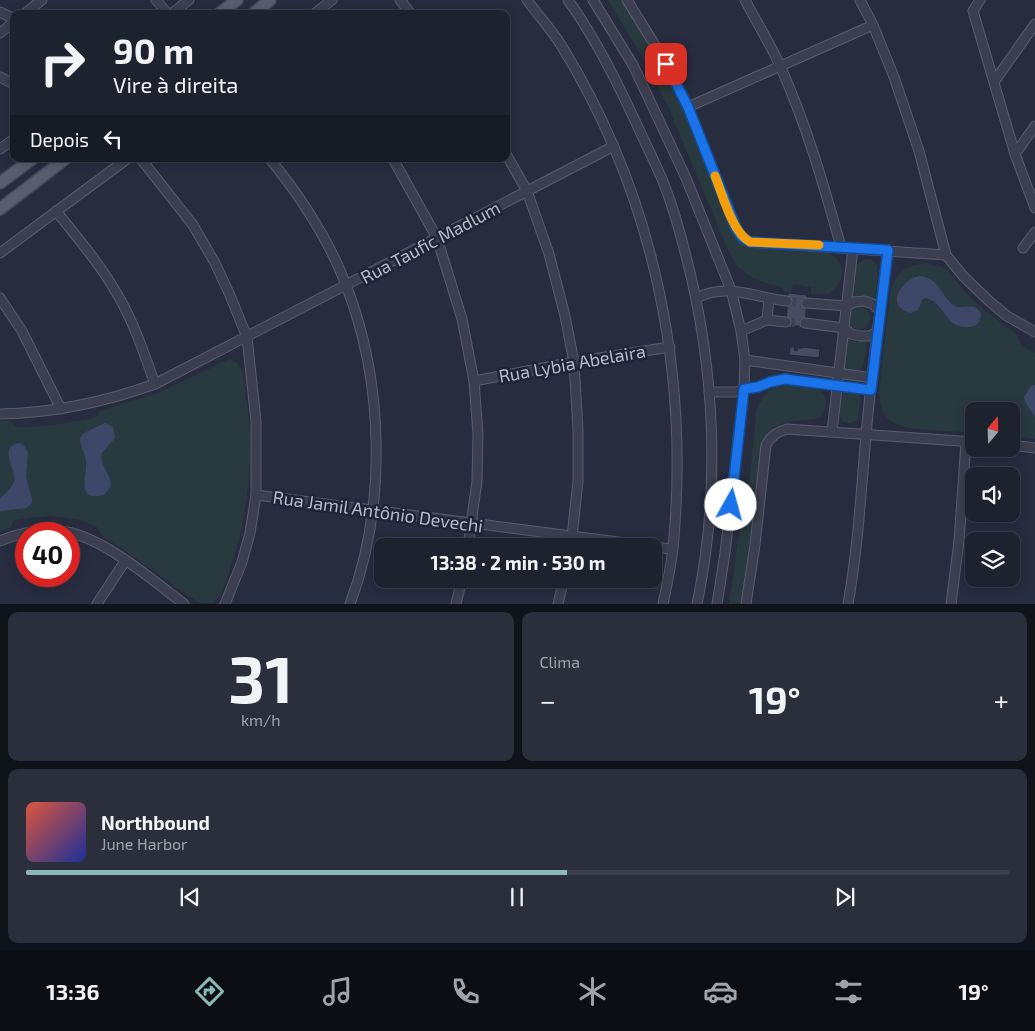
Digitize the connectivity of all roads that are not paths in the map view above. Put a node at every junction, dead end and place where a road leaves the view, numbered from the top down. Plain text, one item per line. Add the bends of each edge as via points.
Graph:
1 (42, 0) edge
2 (156, 0) edge
3 (189, 0) edge
4 (237, 0) edge
5 (270, 0) edge
6 (332, 0) edge
7 (400, 0) edge
8 (527, 0) edge
9 (568, 0) edge
10 (593, 0) edge
11 (628, 0) edge
12 (745, 0) edge
13 (860, 0) edge
14 (980, 0) edge
15 (29, 10) edge
16 (165, 10) edge
17 (175, 10) edge
18 (224, 10) edge
19 (258, 10) edge
20 (319, 10) edge
21 (408, 10) edge
22 (10, 24) edge
23 (1035, 24) edge
24 (873, 25) junction
25 (0, 33) edge
26 (780, 67) junction
27 (994, 82) junction
28 (688, 107) junction
29 (1035, 126) edge
30 (614, 146) junction
31 (1015, 154) junction
32 (510, 161) edge
33 (28, 162) edge
34 (61, 162) edge
35 (123, 162) edge
36 (143, 162) edge
37 (272, 162) edge
38 (395, 162) edge
39 (0, 185) edge
40 (527, 191) junction
41 (12, 200) junction
42 (1035, 208) edge
43 (0, 209) edge
44 (56, 212) junction
45 (1035, 232) edge
46 (437, 238) junction
47 (840, 247) junction
48 (853, 248) junction
49 (1023, 248) dead end
50 (888, 250) junction
51 (0, 253) edge
52 (946, 255) junction
53 (346, 285) junction
54 (731, 290) junction
55 (0, 298) edge
56 (697, 298) junction
57 (769, 299) junction
58 (788, 301) tunnel mouth
59 (806, 302) tunnel mouth
60 (846, 306) junction
61 (880, 311) junction
62 (767, 320) junction
63 (786, 322) tunnel mouth
64 (805, 324) tunnel mouth
65 (844, 328) junction
66 (741, 331) junction
67 (878, 332) junction
68 (1035, 332) edge
69 (246, 337) junction
70 (670, 346) junction
71 (745, 360) junction
72 (574, 362) junction
73 (839, 373) junction
74 (872, 378) junction
75 (474, 381) junction
76 (156, 384) junction
77 (838, 386) junction
78 (744, 389) junction
79 (871, 390) junction
80 (709, 392) junction
81 (61, 409) junction
82 (0, 414) edge
83 (832, 432) junction
84 (866, 435) junction
85 (965, 442) edge
86 (1020, 446) edge
87 (1035, 448) edge
88 (968, 458) edge
89 (256, 495) junction
90 (373, 510) junction
91 (472, 523) junction
92 (574, 536) junction
93 (469, 538) edge
94 (589, 538) edge
95 (0, 541) edge
96 (662, 548) edge
97 (673, 549) junction
98 (125, 561) junction
99 (460, 588) edge
100 (562, 588) edge
101 (97, 604) edge
102 (184, 604) edge
103 (225, 604) edge
104 (350, 604) edge
105 (456, 604) edge
106 (558, 604) edge
107 (663, 604) edge
108 (697, 604) edge
109 (717, 604) edge
110 (746, 604) edge
111 (848, 604) edge
112 (951, 604) edge

1 - 15 street
2 - 16 street
3 - 17 street
4 - 18 main road
5 - 19 main road
6 - 20 street
7 - 21 street
8 - 30 street via 560,43
9 - 56 street via 614,74 664,184
10 - 54 street via 638,73 686,178
11 - 28 street
12 - 26 street
13 - 24 street
14 - 27 street via 973,11
22 - 25 street
23 - 27 street
24 - 26 street
24 - 52 street via 920,151
26 - 28 street
26 - 47 street via 825,187
27 - 31 street
28 - 47 street via 742,237 750,242
29 - 31 street
30 - 40 street, Rua Taufic Madlum
30 - 70 street via 650,249
31 - 42 street
32 - 40 street
33 - 39 main road
34 - 41 main road
35 - 44 street
36 - 69 street via 193,225 222,278
37 - 53 street via 330,248
38 - 46 street
39 - 41 main road
40 - 46 street, Rua Taufic Madlum
40 - 72 street via 549,254
41 - 43 main road
44 - 51 street
44 - 76 street via 117,292
45 - 49 street
46 - 53 street, Rua Taufic Madlum
46 - 75 street via 462,319
47 - 48 street
48 - 50 street
48 - 60 street
50 - 52 street
50 - 61 street
52 - 68 street via 989,302
53 - 69 street, Rua Taufic Madlum
53 - 90 street via 362,337 371,386 376,432
54 - 56 street via 714,291
54 - 57 street
54 - 66 street
55 - 81 street via 22,331
56 - 80 street via 706,347
57 - 58 street
57 - 62 street
59 - 60 street
60 - 61 street via 864,301
60 - 65 street
61 - 67 street
62 - 63 street
62 - 66 street
64 - 65 street
65 - 67 street via 860,336
65 - 73 street
66 - 71 street
67 - 74 street
69 - 76 street, Rua Taufic Madlum
69 - 89 street via 256,421
70 - 72 street, Rua Lybia Abelaira
70 - 97 street via 677,438
71 - 73 street
71 - 78 street
72 - 75 street, Rua Lybia Abelaira
72 - 92 street via 578,438
73 - 74 street
73 - 77 street
74 - 79 street
75 - 91 street via 478,434
76 - 81 street, Rua Taufic Madlum
77 - 78 street via 785,379
77 - 79 street
77 - 83 street
78 - 80 street via 727,393
78 - 109 street via 726,553
79 - 84 street
80 - 108 street via 711,485 706,554
81 - 82 street, Rua Taufic Madlum
83 - 84 street
83 - 110 street via 787,430 774,434 766,445
84 - 85 street
84 - 111 street via 854,574
86 - 87 street
88 - 112 street
89 - 90 street, Rua Jamil Antônio Devechi
89 - 103 street via 242,562
90 - 91 street, Rua Jamil Antônio Devechi
90 - 104 street
91 - 92 street, Rua Jamil Antônio Devechi
91 - 93 street
92 - 94 street, Rua Jamil Antônio Devechi
95 - 98 street via 19,534 61,531 97,543
96 - 97 street
97 - 107 street
98 - 101 street
98 - 102 street
99 - 105 street
100 - 106 street

